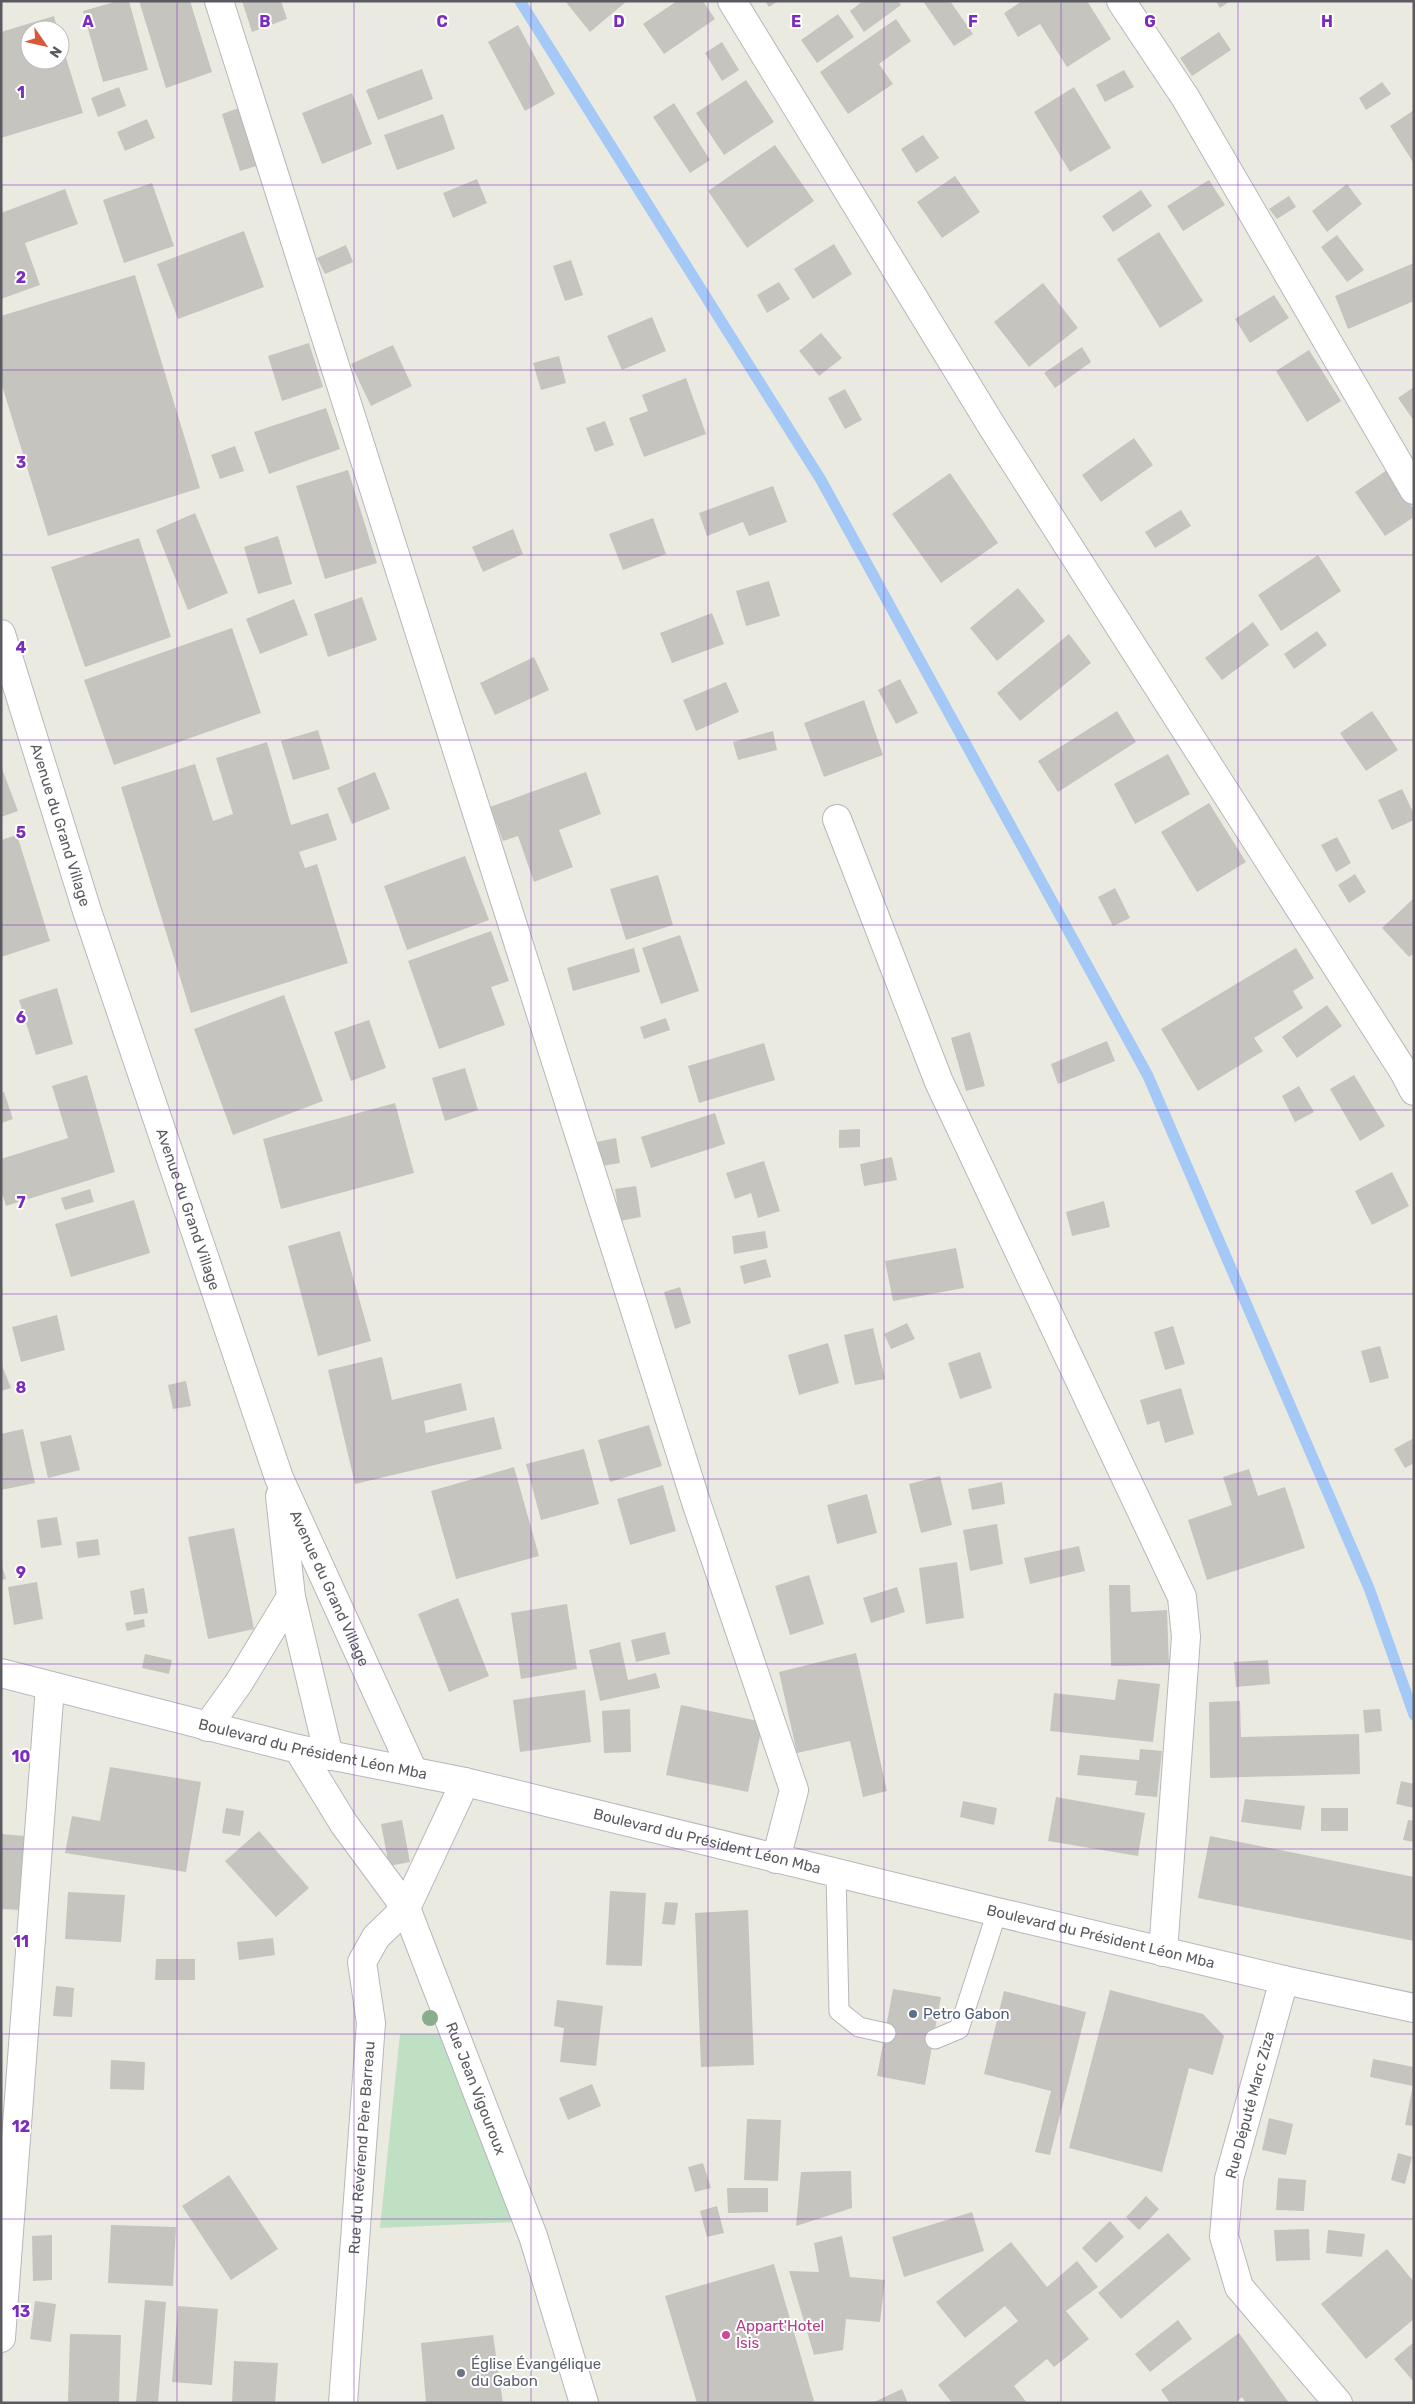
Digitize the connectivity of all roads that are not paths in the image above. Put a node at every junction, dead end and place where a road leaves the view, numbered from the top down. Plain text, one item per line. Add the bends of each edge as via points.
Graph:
1 (219, 1) edge
2 (732, 1) edge
3 (1121, 1) edge
4 (1414, 490) edge
5 (1, 634) edge
6 (838, 819) dead end
7 (1414, 1091) edge
8 (279, 1478) junction
9 (291, 1597) junction
10 (1, 1673) edge
11 (50, 1686) junction
12 (207, 1727) junction
13 (298, 1749) junction
14 (329, 1756) junction
15 (413, 1771) junction
16 (465, 1782) junction
17 (776, 1860) junction
18 (836, 1874) junction
19 (406, 1908) junction
20 (997, 1912) junction
21 (1163, 1952) junction
22 (1284, 1980) junction
23 (1414, 2008) edge
24 (886, 2033) dead end
25 (935, 2039) dead end
26 (1, 2338) edge
27 (344, 2403) edge
28 (584, 2403) edge
29 (1338, 2403) edge

1 - 17 street via 697,1505 794,1790
2 - 7 street via 993,428
3 - 4 street via 1185,97
5 - 8 street, Avenue du Grand Village via 90,921
6 - 21 street via 939,1082 1182,1598 1186,1637
8 - 9 street
8 - 15 street, Avenue du Grand Village
9 - 12 street via 238,1684
9 - 14 street
10 - 11 street, Boulevard du Président Léon Mba
11 - 12 street, Boulevard du Président Léon Mba
11 - 26 street
12 - 13 street, Boulevard du Président Léon Mba
13 - 14 street, Boulevard du Président Léon Mba
13 - 19 street, Rue Jean Vigouroux via 344,1824
14 - 15 street, Boulevard du Président Léon Mba
15 - 16 street, Boulevard du Président Léon Mba
16 - 17 street, Boulevard du Président Léon Mba
16 - 19 street
17 - 18 street, Boulevard du Président Léon Mba
18 - 20 street, Boulevard du Président Léon Mba
18 - 24 lane via 839,2011 859,2027
19 - 27 street, Rue du Révérend Père Barreau via 376,1937 362,1962 371,2023
19 - 28 street, Rue Jean Vigouroux via 533,2236
20 - 21 street, Boulevard du Président Léon Mba
20 - 25 lane via 959,2029
21 - 22 street, Boulevard du Président Léon Mba
22 - 23 street, Boulevard du Président Léon Mba
22 - 29 street, Rue Député Marc Ziza via 1228,2179 1224,2236 1239,2287

